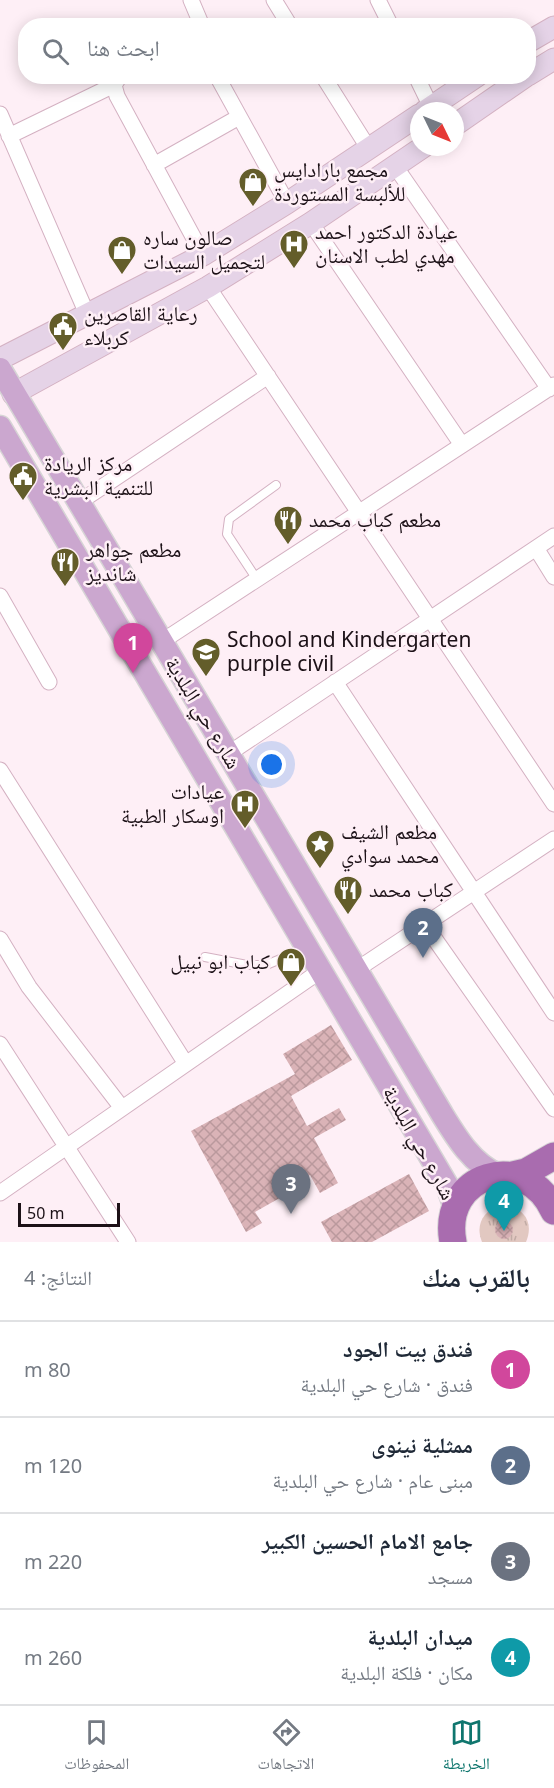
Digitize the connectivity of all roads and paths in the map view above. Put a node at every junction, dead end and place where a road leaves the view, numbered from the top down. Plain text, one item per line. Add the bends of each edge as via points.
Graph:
1 (191, 0) edge
2 (274, 0) edge
3 (378, 0) edge
4 (199, 18) edge
5 (285, 18) edge
6 (387, 18) edge
7 (554, 27) edge
8 (536, 37) edge
9 (554, 59) edge
10 (536, 70) edge
11 (111, 84) edge
12 (117, 84) edge
13 (221, 84) edge
14 (328, 84) edge
15 (418, 84) edge
16 (465, 84) edge
17 (515, 84) edge
18 (423, 102) edge
19 (438, 102) edge
20 (0, 114) edge
21 (239, 117) junction
22 (464, 119) edge
23 (410, 121) edge
24 (9, 136) junction
25 (369, 149) junction
26 (410, 156) edge
27 (154, 165) junction
28 (395, 166) junction
29 (287, 203) junction
30 (311, 223) junction
31 (203, 255) junction
32 (208, 287) junction
33 (87, 314) junction
34 (0, 359) edge
35 (0, 369) edge
36 (267, 376) junction
37 (551, 387) edge
38 (13, 394) junction
39 (0, 427) edge
40 (462, 445) junction
41 (276, 485) dead end
42 (78, 503) junction
43 (358, 512) junction
44 (554, 536) edge
45 (536, 548) junction
46 (554, 577) edge
47 (256, 578) junction
48 (0, 596) edge
49 (429, 619) junction
50 (161, 642) junction
51 (49, 682) dead end
52 (335, 682) junction
53 (228, 754) junction
54 (0, 770) edge
55 (554, 804) edge
56 (554, 839) edge
57 (474, 892) junction
58 (425, 925) junction
59 (0, 939) edge
60 (307, 948) junction
61 (205, 957) dead end
62 (356, 970) junction
63 (320, 971) junction
64 (554, 1014) edge
65 (0, 1044) edge
66 (186, 1065) junction
67 (122, 1108) junction
68 (554, 1109) edge
69 (442, 1114) junction
70 (414, 1131) junction
71 (67, 1146) junction
72 (554, 1156) edge
73 (506, 1175) junction
74 (0, 1193) edge
75 (554, 1211) edge
76 (449, 1229) edge
77 (128, 1242) edge

1 - 4 street
2 - 5 street
3 - 6 street
7 - 8 main road
9 - 10 main road
11 - 24 street
12 - 27 street via 117,96
13 - 21 street
14 - 25 street
15 - 18 street
16 - 19 main road
17 - 22 main road
20 - 24 street
21 - 27 street
21 - 29 street
23 - 25 main road
24 - 33 street
25 - 29 main road
26 - 28 main road
27 - 31 street
28 - 30 main road
28 - 37 street
29 - 31 main road
30 - 32 main road
30 - 40 street
31 - 33 main road
32 - 36 street
32 - 38 main road
33 - 34 main road
35 - 38 main road, شارع حي البلدية
36 - 42 street
36 - 43 street
37 - 40 street
38 - 42 main road, شارع حي البلدية
39 - 60 main road, شارع حي البلدية
40 - 43 street
41 - 47 lane via 229,519 227,534
42 - 50 main road, شارع حي البلدية
43 - 47 street
43 - 49 street
44 - 45 street
45 - 46 street
45 - 49 street
47 - 50 street
48 - 51 street
49 - 52 street
49 - 55 street
50 - 53 main road, شارع حي البلدية
52 - 53 street
52 - 57 street
53 - 62 main road, شارع حي البلدية
54 - 66 street
56 - 57 street
57 - 58 street
57 - 64 street
58 - 62 street
58 - 68 street
59 - 67 street via 29,987
60 - 61 lane via 266,965
60 - 63 main road, شارع حي البلدية
62 - 69 main road, شارع حي البلدية
63 - 66 street
63 - 70 main road, شارع حي البلدية
65 - 71 street
66 - 67 street
67 - 71 street
69 - 70 main road via 429,1131
69 - 73 main road, شارع حي البلدية via 476,1159
70 - 76 main road, شارع حي البلدية via 447,1185
71 - 74 street
71 - 77 street
72 - 73 highway via 526,1172
73 - 75 highway via 539,1188
73 - 76 highway via 476,1182 460,1198

